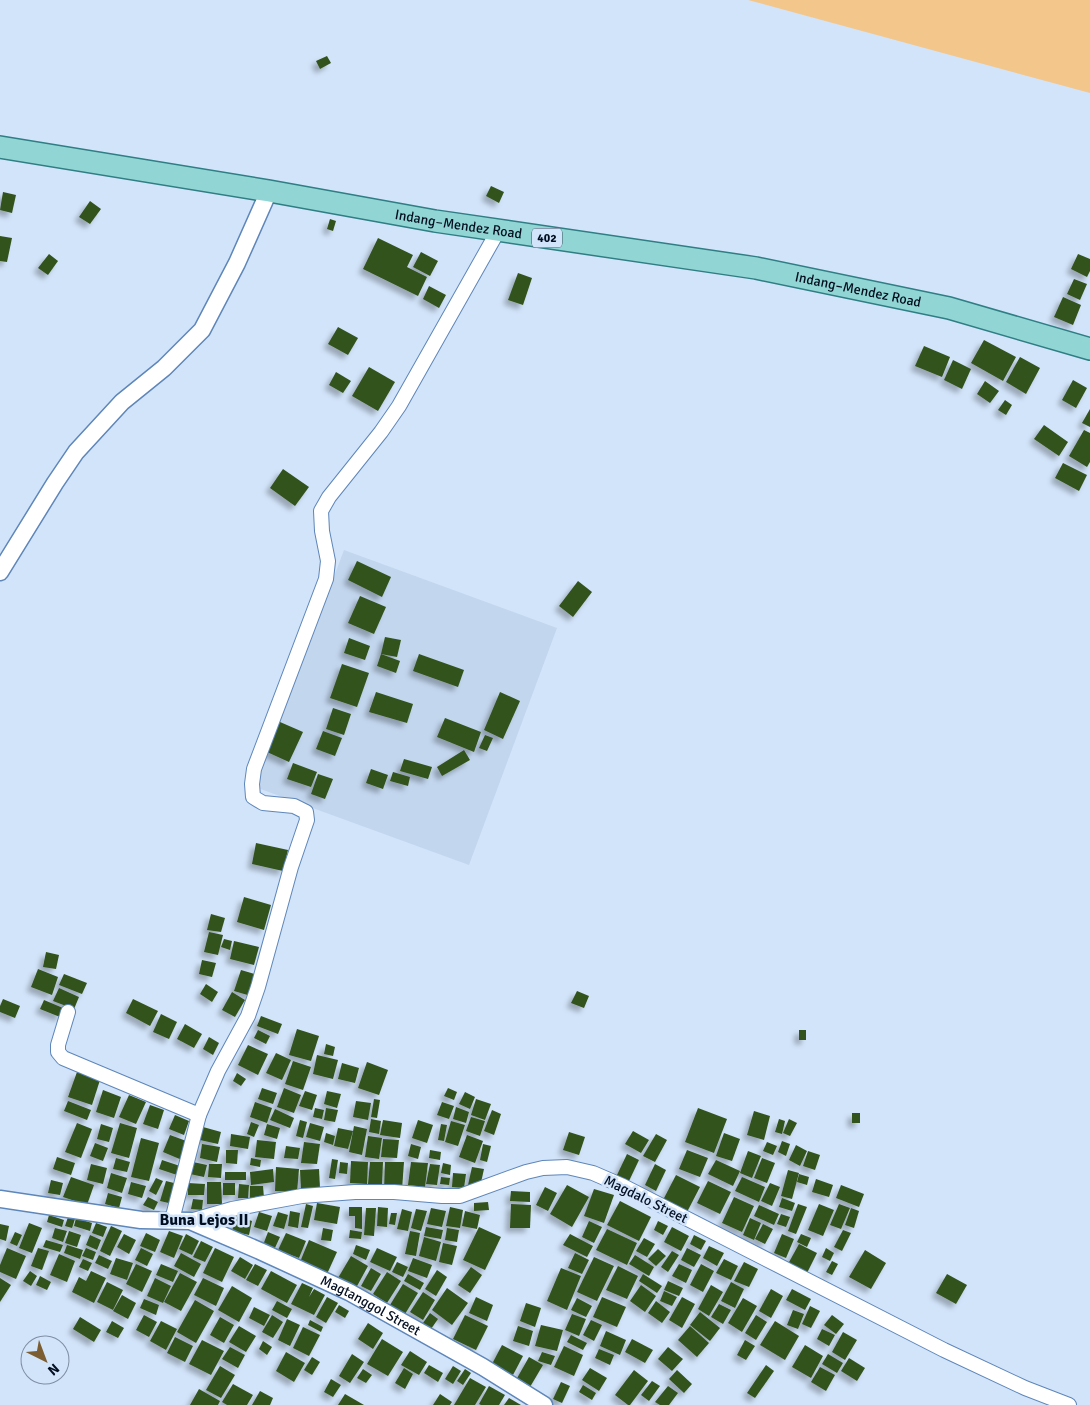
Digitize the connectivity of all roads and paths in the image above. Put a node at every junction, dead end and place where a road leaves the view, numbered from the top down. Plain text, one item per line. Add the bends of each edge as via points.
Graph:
1 (0, 147) edge
2 (269, 191) junction
3 (498, 231) junction
4 (1090, 349) edge
5 (0, 572) edge
6 (68, 1012) dead end
7 (199, 1115) junction
8 (0, 1198) edge
9 (172, 1220) junction
10 (190, 1221) junction
11 (544, 1405) edge
12 (1069, 1405) edge

1 - 2 main road, Indang–Mendez Road / 402
2 - 3 main road, Indang–Mendez Road / 402
2 - 5 street via 202,330 164,368 122,402 76,452
3 - 4 main road, Indang–Mendez Road / 402 via 756,268 949,308
3 - 7 street via 398,406 321,512 328,562 326,579 254,769 252,784 253,797 263,803 294,806 306,812 307,820 248,1016
6 - 7 street via 58,1046 63,1058
7 - 9 street
8 - 9 street via 142,1220
9 - 10 street
10 - 11 street, Magtanggol Street via 349,1292
10 - 12 street, Magdalo Street via 232,1209 302,1196 355,1192 460,1196 526,1172 567,1167 593,1173 623,1186 944,1350

